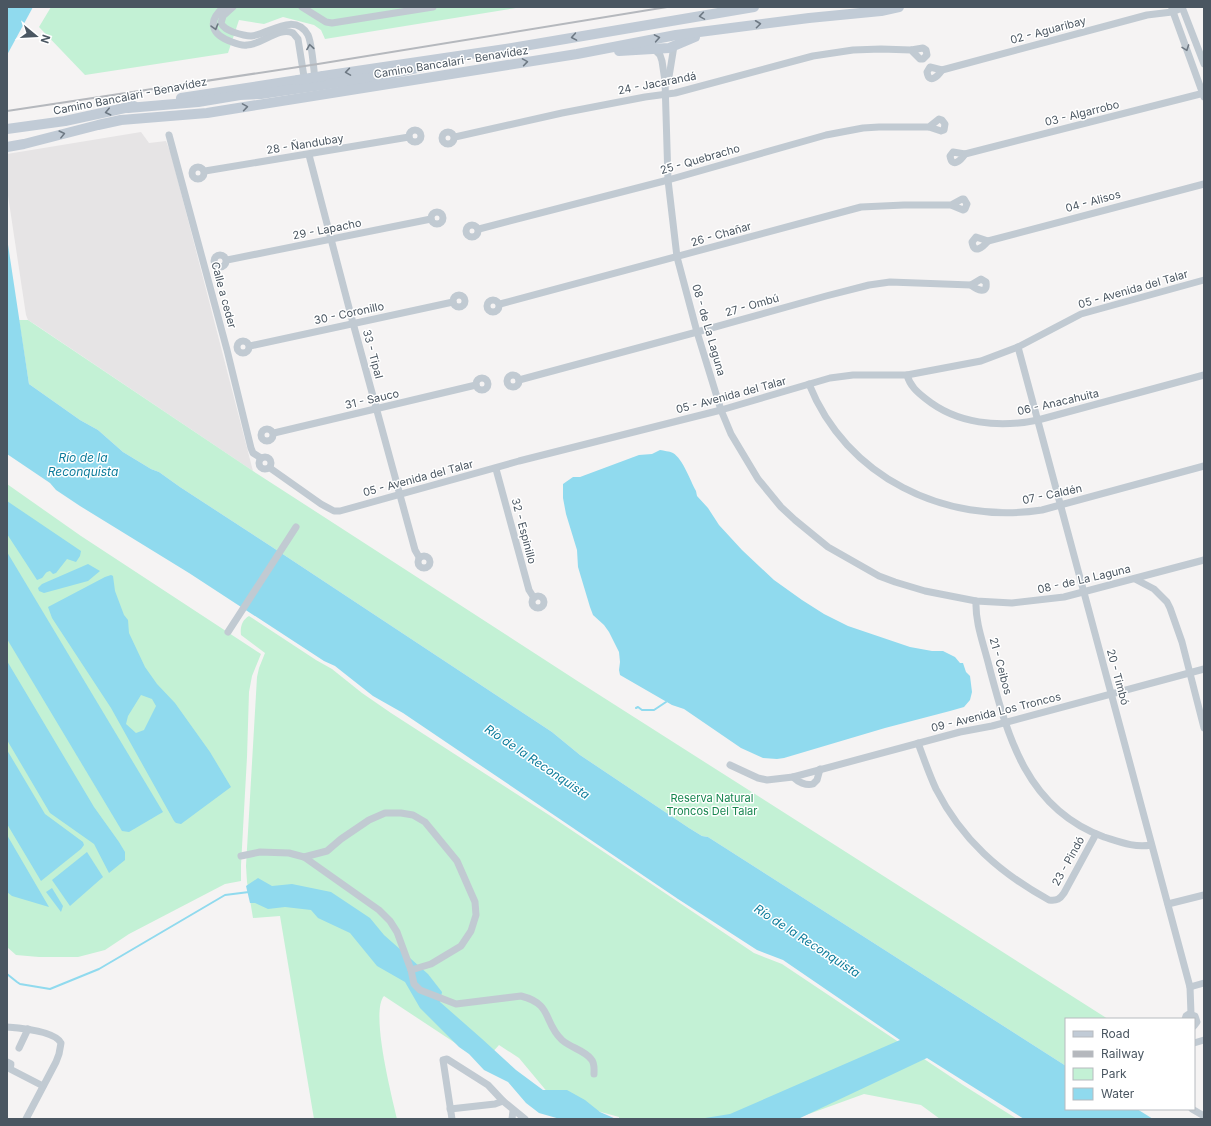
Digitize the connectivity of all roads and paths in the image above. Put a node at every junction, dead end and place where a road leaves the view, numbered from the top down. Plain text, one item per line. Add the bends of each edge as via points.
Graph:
1 (224, 7) edge
2 (233, 7) edge
3 (302, 7) edge
4 (433, 7) edge
5 (754, 7) edge
6 (879, 7) edge
7 (900, 7) edge
8 (1182, 7) edge
9 (1172, 9) edge
10 (869, 12) junction
11 (719, 29) junction
12 (241, 35) junction
13 (238, 44) junction
14 (674, 46) junction
15 (653, 48) junction
16 (911, 50) dead end
17 (467, 54) junction
18 (577, 54) junction
19 (1204, 64) edge
20 (505, 65) junction
21 (942, 70) dead end
22 (376, 77) junction
23 (316, 85) junction
24 (306, 87) junction
25 (261, 94) junction
26 (666, 95) junction
27 (1204, 95) edge
28 (128, 108) junction
29 (121, 120) junction
30 (929, 127) dead end
31 (7, 129) edge
32 (169, 135) dead end
33 (455, 137) dead end
34 (409, 138) dead end
35 (7, 147) edge
36 (965, 154) dead end
37 (309, 155) junction
38 (205, 171) dead end
39 (668, 180) junction
40 (1204, 184) edge
41 (951, 205) dead end
42 (431, 219) dead end
43 (479, 229) dead end
44 (332, 239) junction
45 (988, 241) dead end
46 (677, 257) junction
47 (227, 260) dead end
48 (1204, 280) edge
49 (971, 285) dead end
50 (453, 302) dead end
51 (500, 304) dead end
52 (353, 323) junction
53 (697, 332) junction
54 (250, 346) dead end
55 (1018, 348) junction
56 (907, 375) junction
57 (1204, 376) edge
58 (519, 380) dead end
59 (809, 384) junction
60 (476, 386) dead end
61 (377, 409) junction
62 (720, 410) junction
63 (1038, 420) junction
64 (274, 434) dead end
65 (1204, 466) edge
66 (270, 468) joint
67 (496, 469) junction
68 (401, 495) junction
69 (1060, 505) junction
70 (296, 527) dead end
71 (419, 557) dead end
72 (1204, 560) edge
73 (1134, 579) junction
74 (1083, 592) junction
75 (534, 598) dead end
76 (976, 601) junction
77 (228, 632) dead end
78 (1204, 669) edge
79 (1190, 672) junction
80 (1112, 693) junction
81 (1005, 722) junction
82 (1204, 728) edge
83 (918, 744) junction
84 (730, 765) dead end
85 (820, 769) junction
86 (793, 776) junction
87 (1096, 834) junction
88 (1151, 845) junction
89 (241, 856) dead end
90 (304, 857) junction
91 (1204, 895) edge
92 (1168, 904) junction
93 (411, 970) junction
94 (1204, 983) edge
95 (1190, 987) junction
96 (1191, 1014) junction
97 (1186, 1018) edge
98 (1195, 1025) edge
99 (7, 1027) edge
100 (28, 1029) junction
101 (19, 1048) dead end
102 (7, 1062) edge
103 (594, 1074) dead end
104 (43, 1086) junction
105 (503, 1101) junction
106 (450, 1109) junction
107 (1194, 1110) edge
108 (513, 1111) junction
109 (1204, 1115) edge
110 (26, 1119) edge
111 (452, 1119) edge
112 (512, 1119) edge
113 (525, 1119) edge

1 -> 13 street via 214,18 214,29 221,37
2 - 12 street via 223,16 221,23 226,29
3 - 4 street via 332,23
5 -> 17 main road, Camino Bancalari - Benavídez
6 - 10 main road
7 - 10 main road, Camino Bancalari - Benavídez
8 - 9 street, 02 - Aguaribay
8 - 19 street
9 - 21 street, 02 - Aguaribay
9 -> 27 street
11 -> 10 main road, Camino Bancalari - Benavídez
11 - 14 main road
18 -> 11 main road, Camino Bancalari - Benavídez
12 - 13 street
23 -> 12 street via 306,32 298,27 283,25 257,35
13 - 24 street via 250,45 286,31 293,33 298,39
14 - 15 main road via 664,49
14 - 26 street, 08 - de La Laguna
15 - 18 main road
15 - 26 street, 08 - de La Laguna via 662,61
16 - 26 street, 24 - Jacarandá via 860,50 813,56
17 - 22 main road
17 -> 28 main road, Camino Bancalari - Benavídez, bridge via 184,97
20 -> 18 main road, Camino Bancalari - Benavídez
20 - 22 main road via 485,64
29 -> 20 main road, Camino Bancalari - Benavídez via 207,113
22 - 23 main road
23 - 24 main road
24 - 25 main road
25 - 28 main road
25 - 29 main road via 204,106 138,113
26 - 33 street, 24 - Jacarandá via 562,113
26 - 39 street, 08 - de La Laguna
27 - 36 street, 03 - Algarrobo
28 -> 31 main road, Camino Bancalari - Benavídez via 65,122
35 -> 29 main road, Camino Bancalari - Benavídez
30 - 39 street, 25 - Quebracho via 863,128 833,134
32 - 66 street, Calle a ceder via 251,448 253,453 261,458 261,468
34 - 37 street, 28 - Ñandubay
37 - 38 street, 28 - Ñandubay
37 - 44 street, 33 - Tipal
39 - 43 street, 25 - Quebracho
39 - 46 street, 08 - de La Laguna
40 - 45 street, 04 - Alisos
41 - 46 street, 26 - Chañar via 904,204 861,207
42 - 44 street, 29 - Lapacho
44 - 47 street, 29 - Lapacho
44 - 52 street, 33 - Tipal
46 - 51 street, 26 - Chañar
46 - 53 street, 08 - de La Laguna
48 - 55 street, 05 - Avenida del Talar via 1081,314
49 - 53 street, 27 - Ombú via 878,283
50 - 52 street, 30 - Coronillo
52 - 54 street, 30 - Coronillo
52 - 61 street, 33 - Tipal
53 - 58 street, 27 - Ombú
53 - 62 street, 08 - de La Laguna
55 - 56 street, 05 - Avenida del Talar via 981,361
55 - 63 street, 20 - Timbó
56 - 59 street, 05 - Avenida del Talar via 846,375
56 - 63 street, 06 - Anacahuita via 909,382 919,394 955,416 995,424
57 - 63 street, 06 - Anacahuita
59 - 62 street, 05 - Avenida del Talar
59 - 69 street, 07 - Caldén via 822,413 848,447 873,469 910,492 932,500 978,510 1029,512
60 - 61 street, 31 - Sauco
61 - 64 street, 31 - Sauco
61 - 68 street, 33 - Tipal
62 - 67 street, 05 - Avenida del Talar
62 - 76 street, 08 - de La Laguna via 734,440 758,479 781,507 811,534 879,576 925,591
63 - 69 street, 20 - Timbó
65 - 69 street, 07 - Caldén
66 - 68 street, 05 - Avenida del Talar via 321,504 334,510
67 - 68 street, 05 - Avenida del Talar
67 - 75 street, 32 - Espinillo via 529,590
68 - 71 street, 33 - Tipal
69 - 74 street, 20 - Timbó
70 - 77 street
72 - 73 street, 08 - de La Laguna
73 - 74 street, 08 - de La Laguna
73 - 79 street via 1154,589 1167,602 1175,618
74 - 76 street, 08 - de La Laguna via 1024,602
74 - 80 street, 20 - Timbó
76 - 81 street, 21 - Ceibos via 977,618
78 - 79 street, 09 - Avenida Los Troncos
79 - 80 street, 09 - Avenida Los Troncos
79 - 82 street
80 - 81 street, 09 - Avenida Los Troncos
80 - 88 street, 20 - Timbó
81 - 83 street, 09 - Avenida Los Troncos
81 - 87 street, 21 - Ceibos via 1022,764 1034,785 1063,814
83 - 85 street, 09 - Avenida Los Troncos
83 - 87 street, 23 - Pindó via 936,789 975,846 1000,868 1049,900 1060,899
84 - 86 street, 09 - Avenida Los Troncos via 767,780
85 - 86 street, 09 - Avenida Los Troncos
85 - 86 street via 813,784 805,784
87 - 88 street, 21 - Ceibos via 1126,844
88 - 92 street, 20 - Timbó
89 - 90 street via 260,852 289,853
90 - 93 street via 379,910 390,921 397,932
90 - 93 street via 327,851 369,820 384,813 413,815 425,822 457,861 475,902 476,915 471,931 461,946 431,964
91 - 92 street
92 - 95 street, 20 - Timbó
93 - 103 street via 414,984 420,990 456,1004 522,996 531,998 546,1012 558,1036 592,1060
94 - 95 street
95 - 96 street, 20 - Timbó
96 - 97 street
96 - 98 street, 20 - Timbó via 1198,1020
99 - 100 street
100 - 101 street
100 - 104 street via 55,1037 60,1043 56,1062
102 - 104 street via 11,1064 10,1069
104 - 110 street
105 - 106 street
105 - 106 street via 488,1085 447,1059 443,1060
105 - 108 street
106 - 111 street
107 - 109 street
108 - 112 street
108 - 113 street

